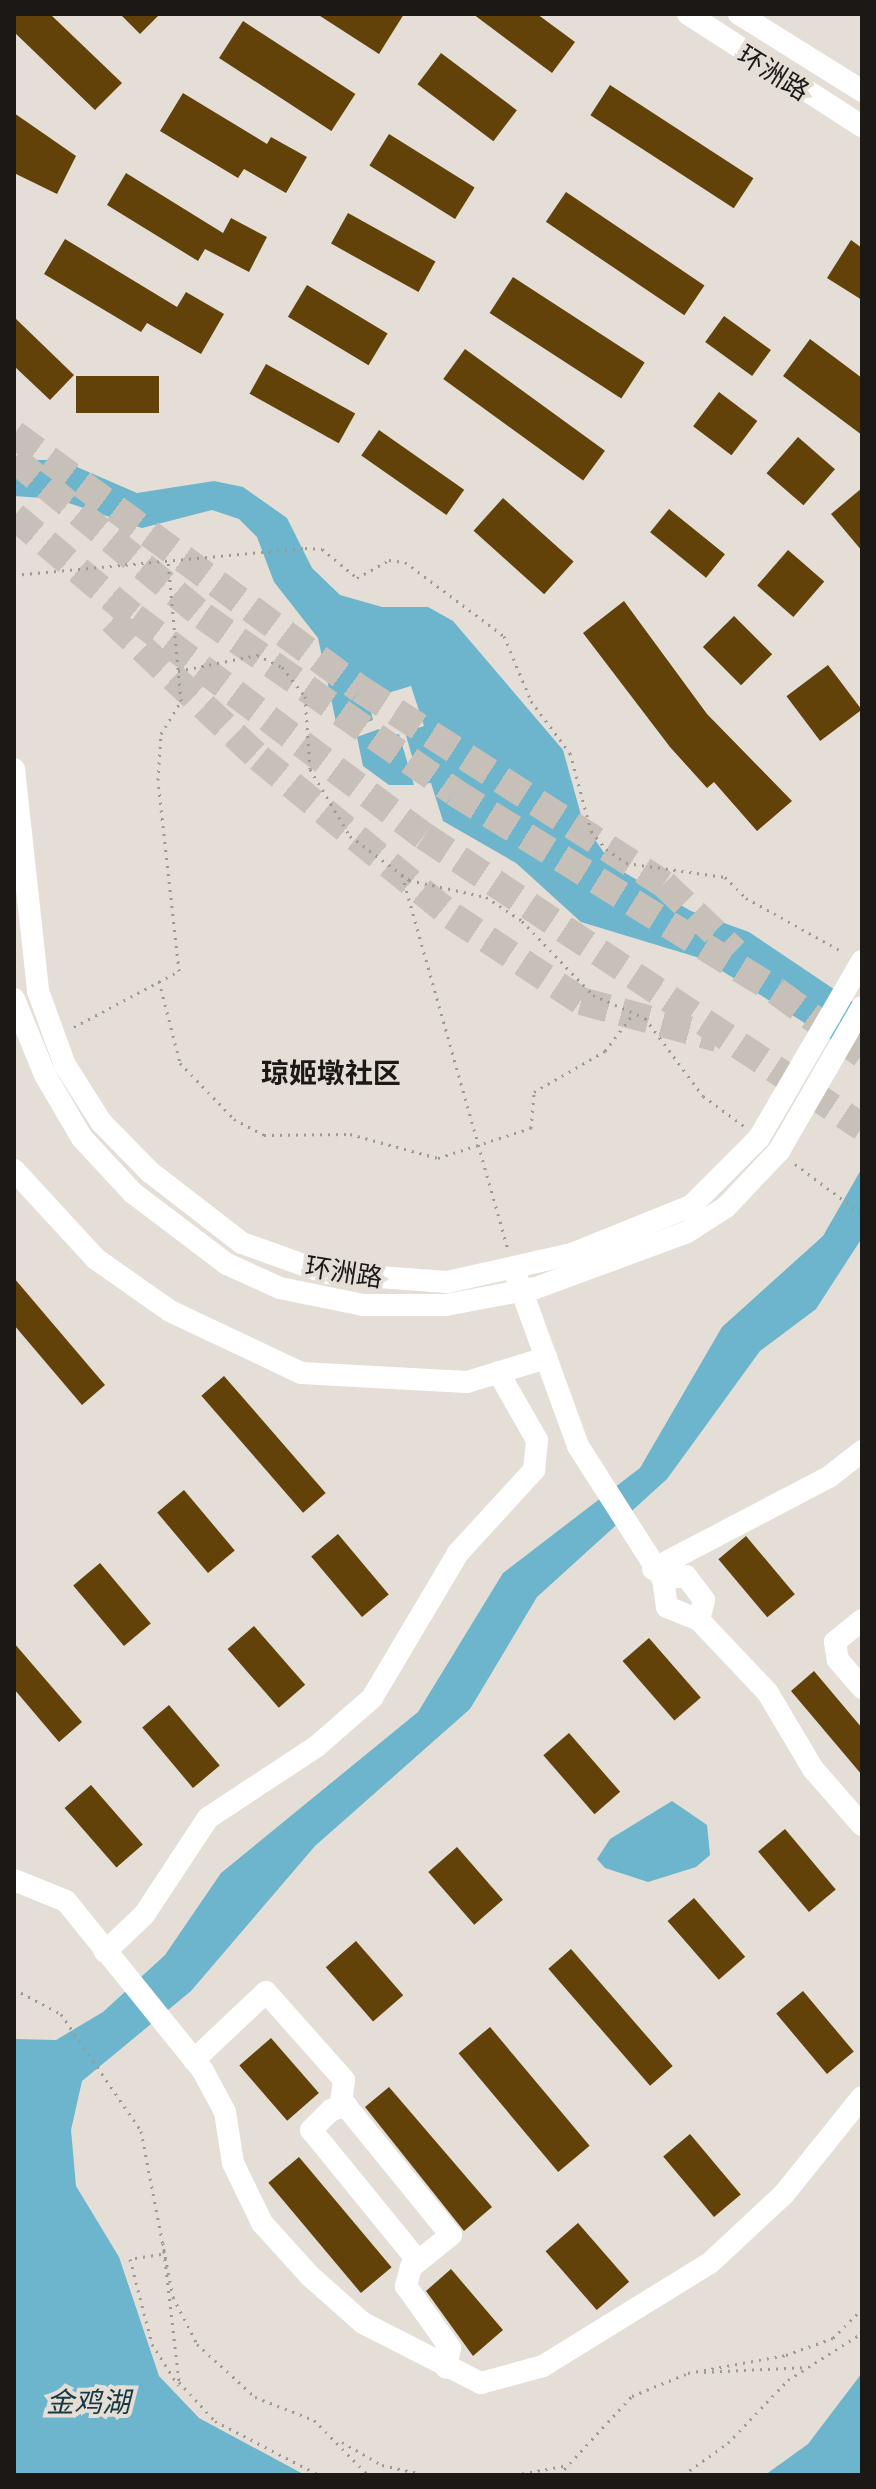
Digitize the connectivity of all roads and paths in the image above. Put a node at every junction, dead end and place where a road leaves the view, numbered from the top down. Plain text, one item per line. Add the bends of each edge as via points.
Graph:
1 (688, 14) edge
2 (739, 14) edge
3 (862, 91) edge
4 (862, 126) edge
5 (168, 561) junction
6 (14, 575) edge
7 (178, 671) junction
8 (14, 769) edge
9 (402, 875) junction
10 (862, 962) edge
11 (159, 981) junction
12 (14, 999) edge
13 (862, 1007) edge
14 (634, 1013) junction
15 (53, 1037) junction
16 (829, 1048) junction
17 (759, 1138) junction
18 (478, 1145) junction
19 (779, 1151) junction
20 (14, 1170) edge
21 (862, 1214) edge
22 (512, 1266) junction
23 (522, 1291) junction
24 (546, 1358) junction
25 (498, 1372) junction
26 (862, 1451) edge
27 (658, 1574) junction
28 (699, 1620) junction
29 (862, 1620) edge
30 (862, 1688) edge
31 (862, 1825) edge
32 (14, 1880) edge
33 (105, 1952) junction
34 (14, 1989) edge
35 (194, 2060) junction
36 (862, 2097) edge
37 (340, 2107) junction
38 (162, 2229) junction
39 (163, 2254) junction
40 (418, 2261) junction
41 (862, 2309) edge
42 (862, 2333) edge
43 (812, 2366) junction
44 (446, 2368) junction
45 (688, 2373) junction
46 (191, 2400) junction
47 (339, 2440) junction
48 (569, 2465) junction
49 (319, 2475) edge
50 (368, 2475) edge
51 (426, 2475) edge
52 (514, 2475) edge
53 (559, 2475) edge
54 (683, 2475) edge

1 - 4 street, 环洲路
2 - 3 street, 环洲路
5 - 6 path
5 - 7 path
5 - 10 path via 322,549 357,578 389,560 405,562 504,636 531,701 570,753 591,831 606,849 626,863 725,877 746,898
7 - 9 path via 257,655 282,667 305,696 310,769 326,798 350,836
7 - 11 path via 181,701 161,734 158,780 179,971
8 - 15 street, 环洲路 via 33,957
9 - 14 path via 486,897 522,921 593,995
9 - 18 path
10 - 16 street, 环洲路 via 849,984
11 - 15 path
11 - 18 path via 180,1063 234,1119 264,1135 350,1134 438,1158
12 - 23 street, 环洲路 via 45,1075 82,1138 133,1193 227,1264 280,1288 363,1305 446,1305
13 - 16 street, 环洲路
14 - 17 path via 703,1096
14 - 18 path via 605,1051 534,1092 531,1128
15 - 22 street, 环洲路 via 101,1122 150,1172 242,1243 363,1278 447,1282
16 - 17 street, 环洲路
16 - 19 street, 环洲路
17 - 22 street, 环洲路 via 691,1206 572,1254
18 - 22 path
19 - 21 path
19 - 23 street, 环洲路 via 726,1207 687,1232 580,1277
20 - 25 street via 96,1259 236,1348 301,1373 375,1382 467,1382
22 - 23 street
23 - 24 street
24 - 25 street
24 - 27 street via 578,1446
25 - 33 street via 537,1440 534,1470 458,1553 372,1698 317,1746 208,1818 144,1915
26 - 27 street via 829,1477
27 - 28 street via 667,1607 682,1619
27 - 28 street via 686,1576 704,1600
28 - 31 street via 768,1693 813,1769
29 - 30 street via 835,1642 838,1660
32 - 33 street via 66,1901
33 - 35 street
34 - 38 path via 61,2014 100,2064 141,2131
35 - 37 street via 266,1992 344,2080
35 - 44 street via 225,2112 233,2163 262,2223 363,2323
36 - 44 street via 751,2228 645,2306 543,2366 481,2383
37 - 40 street via 311,2130
37 - 40 street via 451,2235
38 - 39 path
38 - 47 path via 173,2297 197,2344 255,2397 314,2420
39 - 46 path via 171,2352
39 - 46 path via 130,2259 152,2344
40 - 44 street via 406,2286 450,2348
41 - 45 path via 833,2338 786,2355
42 - 43 path
43 - 45 path
43 - 54 path
45 - 48 path via 632,2396
46 - 49 path via 215,2421
47 - 50 path
47 - 51 path via 382,2465
48 - 52 path
48 - 53 path

